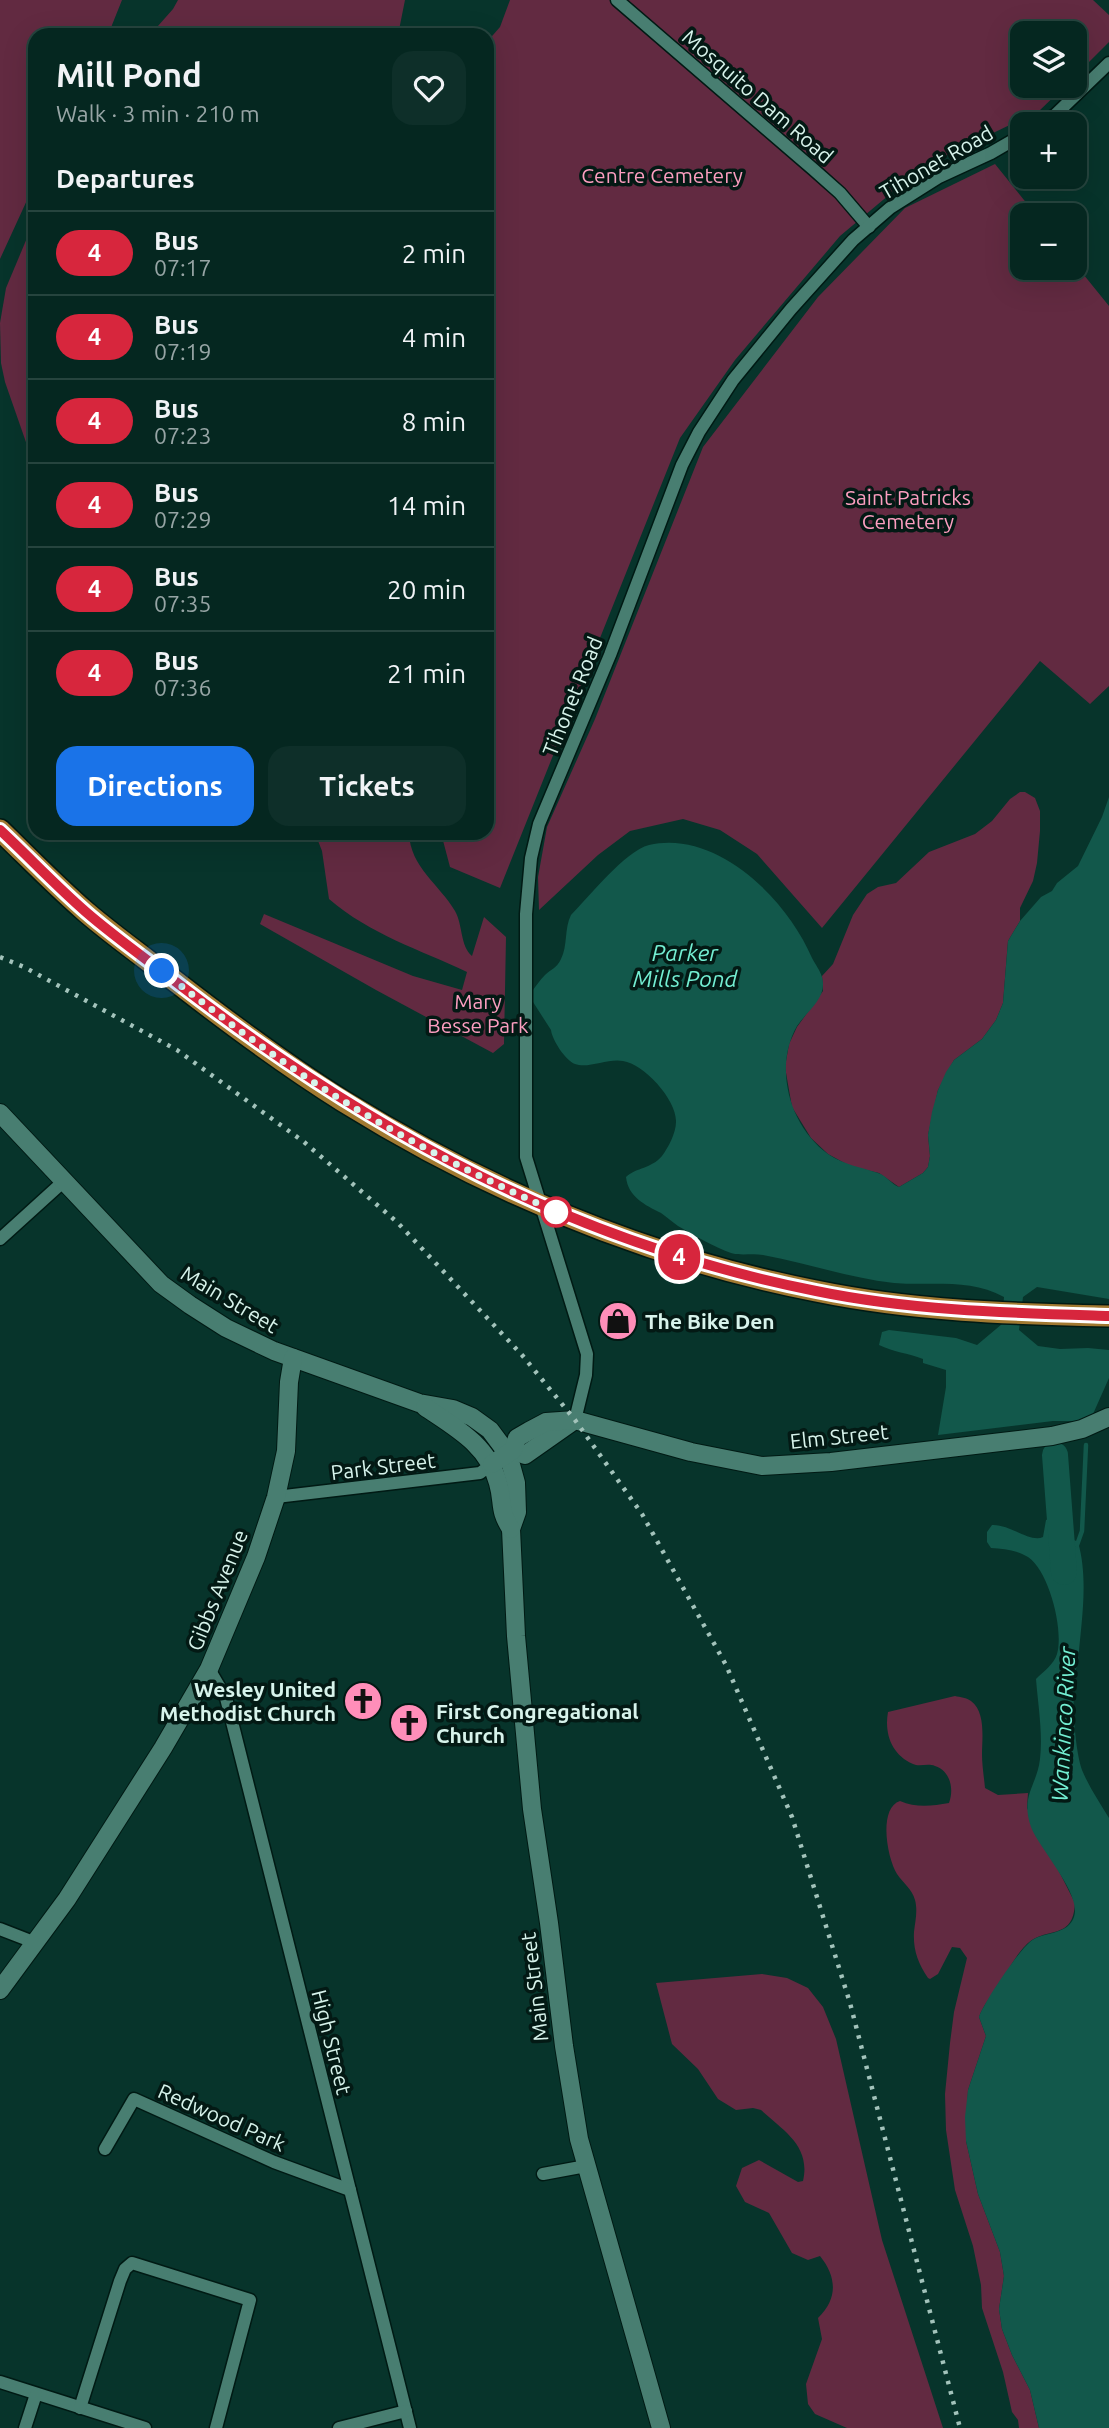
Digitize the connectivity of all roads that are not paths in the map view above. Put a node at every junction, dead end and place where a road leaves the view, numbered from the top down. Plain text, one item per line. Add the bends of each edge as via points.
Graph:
1 (617, 0) edge
2 (1109, 63) edge
3 (1059, 112) edge
4 (1010, 142) edge
5 (869, 227) junction
6 (0, 830) edge
7 (0, 1113) edge
8 (64, 1181) junction
9 (541, 1205) junction
10 (0, 1239) edge
11 (1109, 1315) edge
12 (293, 1358) junction
13 (419, 1403) junction
14 (1109, 1418) edge
15 (575, 1420) junction
16 (510, 1452) junction
17 (492, 1464) junction
18 (276, 1497) junction
19 (511, 1529) junction
20 (209, 1670) junction
21 (0, 1929) edge
22 (36, 1943) junction
23 (0, 1990) edge
24 (105, 2149) dead end
25 (586, 2166) junction
26 (543, 2174) dead end
27 (350, 2190) junction
28 (0, 2382) edge
29 (36, 2393) junction
30 (80, 2408) junction
31 (406, 2412) junction
32 (25, 2428) edge
33 (145, 2428) edge
34 (216, 2428) edge
35 (339, 2428) edge
36 (410, 2428) edge
37 (661, 2428) edge

1 - 5 street, Mosquito Dam Road via 840,193
2 - 3 street
4 - 5 street, Tihonet Road via 939,177
5 - 9 street, Tihonet Road via 791,309 733,380 699,432 682,464 610,655 539,824 526,914 526,1132 527,1166
6 - 9 main road via 86,912 279,1058 380,1123
7 - 8 main road, Main Street
8 - 10 street
8 - 12 main road, Main Street via 161,1283 226,1328
9 - 11 main road via 679,1257 804,1289 932,1309
9 - 15 street, Tihonet Road via 587,1354
12 - 13 main road, Main Street
12 - 18 main road, Gibbs Avenue via 286,1451
13 - 16 main road, Main Street via 472,1417
13 - 17 main road, Main Street via 465,1434
14 - 15 main road, Elm Street via 1052,1436 762,1466
15 - 16 main road, Elm Street via 547,1422 517,1438
16 - 17 main road, Elm Street
16 - 19 main road, Main Street via 517,1512
17 - 18 street, Park Street via 480,1473
17 - 19 main road, Main Street via 502,1515
18 - 20 main road, Gibbs Avenue
19 - 25 main road, Main Street via 532,1809 564,2046
20 - 22 main road, Gibbs Avenue
20 - 27 street, High Street via 226,1699
21 - 22 street
22 - 23 main road, Gibbs Avenue
24 - 27 street, Redwood Park via 134,2099 274,2162
25 - 26 street
25 - 37 main road, Main Street
27 - 31 street, High Street
28 - 29 street
29 - 30 street
29 - 32 street
30 - 33 street
30 - 34 street via 120,2281 132,2263 250,2300
31 - 35 street
31 - 36 street, High Street

